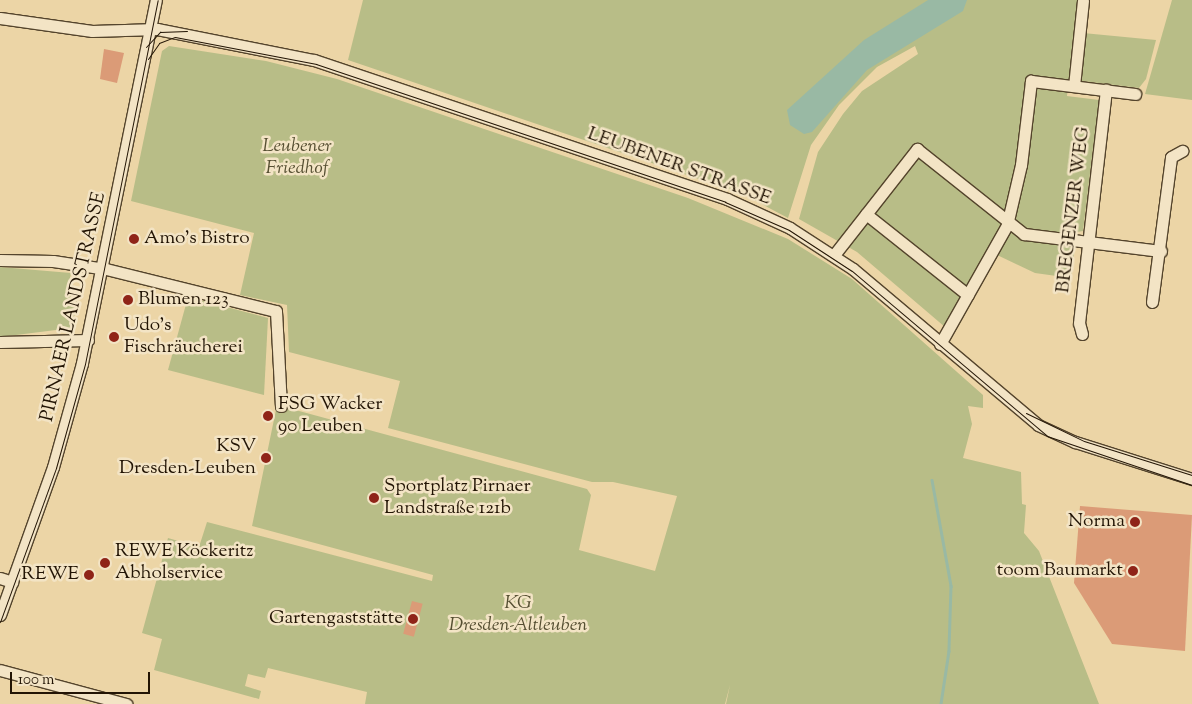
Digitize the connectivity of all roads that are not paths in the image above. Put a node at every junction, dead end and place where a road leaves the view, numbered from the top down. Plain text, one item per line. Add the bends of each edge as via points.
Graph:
1 (156, 0) edge
2 (1083, 0) edge
3 (0, 18) edge
4 (152, 29) junction
5 (1074, 86) junction
6 (1106, 90) junction
7 (1135, 94) dead end
8 (1182, 150) dead end
9 (866, 214) junction
10 (1007, 225) junction
11 (1088, 242) junction
12 (1160, 251) junction
13 (834, 255) junction
14 (0, 260) edge
15 (103, 269) junction
16 (968, 296) junction
17 (1152, 302) dead end
18 (1082, 334) dead end
19 (88, 340) junction
20 (0, 342) edge
21 (940, 344) junction
22 (281, 406) dead end
23 (1192, 479) edge
24 (0, 578) edge
25 (12, 582) junction
26 (0, 615) edge
27 (0, 670) edge
28 (126, 704) edge

1 - 4 street, PIRNAER LANDSTRASSE
2 - 5 street
3 - 4 street, LEUBENER STRASSE via 92,31
4 - 13 street, LEUBENER STRASSE via 346,70 726,199 790,228
4 - 15 street, PIRNAER LANDSTRASSE
5 - 6 street
5 - 10 street via 1031,81 1021,165
6 - 7 street
6 - 11 street, BREGENZER WEG
8 - 12 street via 1171,157
9 - 10 street via 918,149
9 - 13 street
9 - 16 street
10 - 11 street via 1024,234
10 - 16 street
11 - 12 street
11 - 18 street, BREGENZER WEG
12 - 17 street
13 - 21 street, LEUBENER STRASSE
14 - 15 street via 53,261
15 - 19 street, PIRNAER LANDSTRASSE
15 - 22 street via 276,311
16 - 21 street
19 - 20 street
19 - 25 street, PIRNAER LANDSTRASSE via 53,467
21 - 23 street, LEUBENER STRASSE via 1038,425 1075,442
24 - 25 street
25 - 26 street, PIRNAER LANDSTRASSE
27 - 28 street

